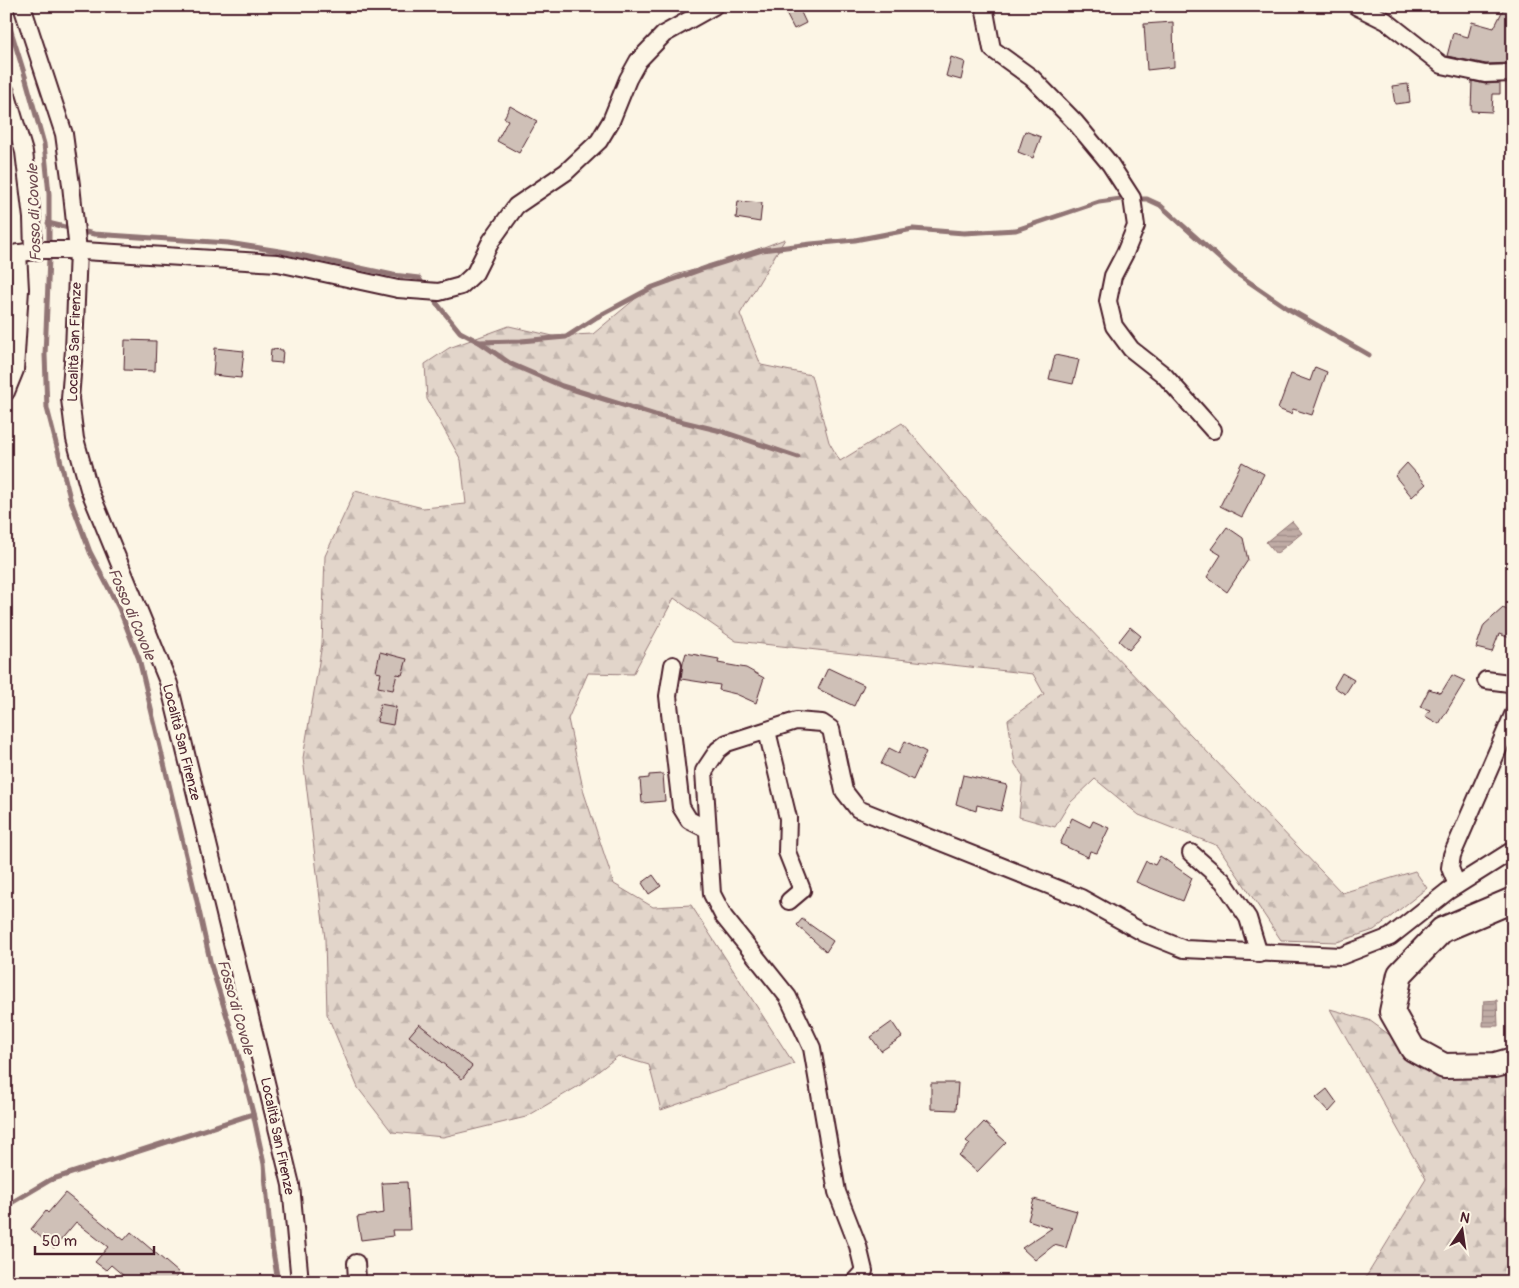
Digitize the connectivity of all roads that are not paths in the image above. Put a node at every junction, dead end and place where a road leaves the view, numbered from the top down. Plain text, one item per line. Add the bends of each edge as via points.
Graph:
1 (22, 6) edge
2 (714, 6) edge
3 (984, 6) edge
4 (1356, 6) edge
5 (1513, 73) edge
6 (6, 92) edge
7 (74, 247) junction
8 (25, 252) edge
9 (6, 392) edge
10 (1213, 430) dead end
11 (673, 665) dead end
12 (1486, 680) dead end
13 (1513, 686) edge
14 (1513, 715) edge
15 (767, 731) junction
16 (707, 829) junction
17 (1513, 850) edge
18 (1191, 852) dead end
19 (1457, 885) junction
20 (1513, 900) edge
21 (790, 901) dead end
22 (1260, 954) junction
23 (1513, 1060) edge
24 (356, 1263) dead end
25 (300, 1282) edge
26 (355, 1282) edge
27 (854, 1282) edge

1 - 7 street, Località San Firenze via 64,134 73,202
2 - 7 street via 664,34 638,61 599,141 566,172 516,206 491,241 475,273 461,286 439,292 398,289 278,263
3 - 10 street via 992,49 1032,78 1069,116 1110,164 1132,198 1136,226 1113,276 1108,302 1114,326 1130,349 1164,375
4 - 5 street via 1386,20 1442,65 1485,74
6 - 8 street via 24,152 32,218
7 - 8 street
7 - 25 street, Località San Firenze via 74,350 70,400 75,439 88,489 169,684 291,1185
8 - 9 street via 15,370
11 - 16 street via 668,696 681,807 689,820
12 - 13 street
14 - 19 street via 1452,854 1450,868
15 - 16 street via 727,743 718,750 704,771
15 - 21 street via 788,818 787,852 802,890
15 - 22 street via 796,721 822,723 831,729 844,791 858,809 1081,898 1144,934 1184,949
16 - 27 street via 712,894 724,917 788,997 812,1048 837,1192 864,1271
17 - 19 street
18 - 22 street via 1223,881 1248,918
19 - 22 street via 1390,937 1341,956
20 - 23 main road via 1442,930 1400,974 1392,1012 1413,1049 1444,1066 1495,1065
24 - 26 street

